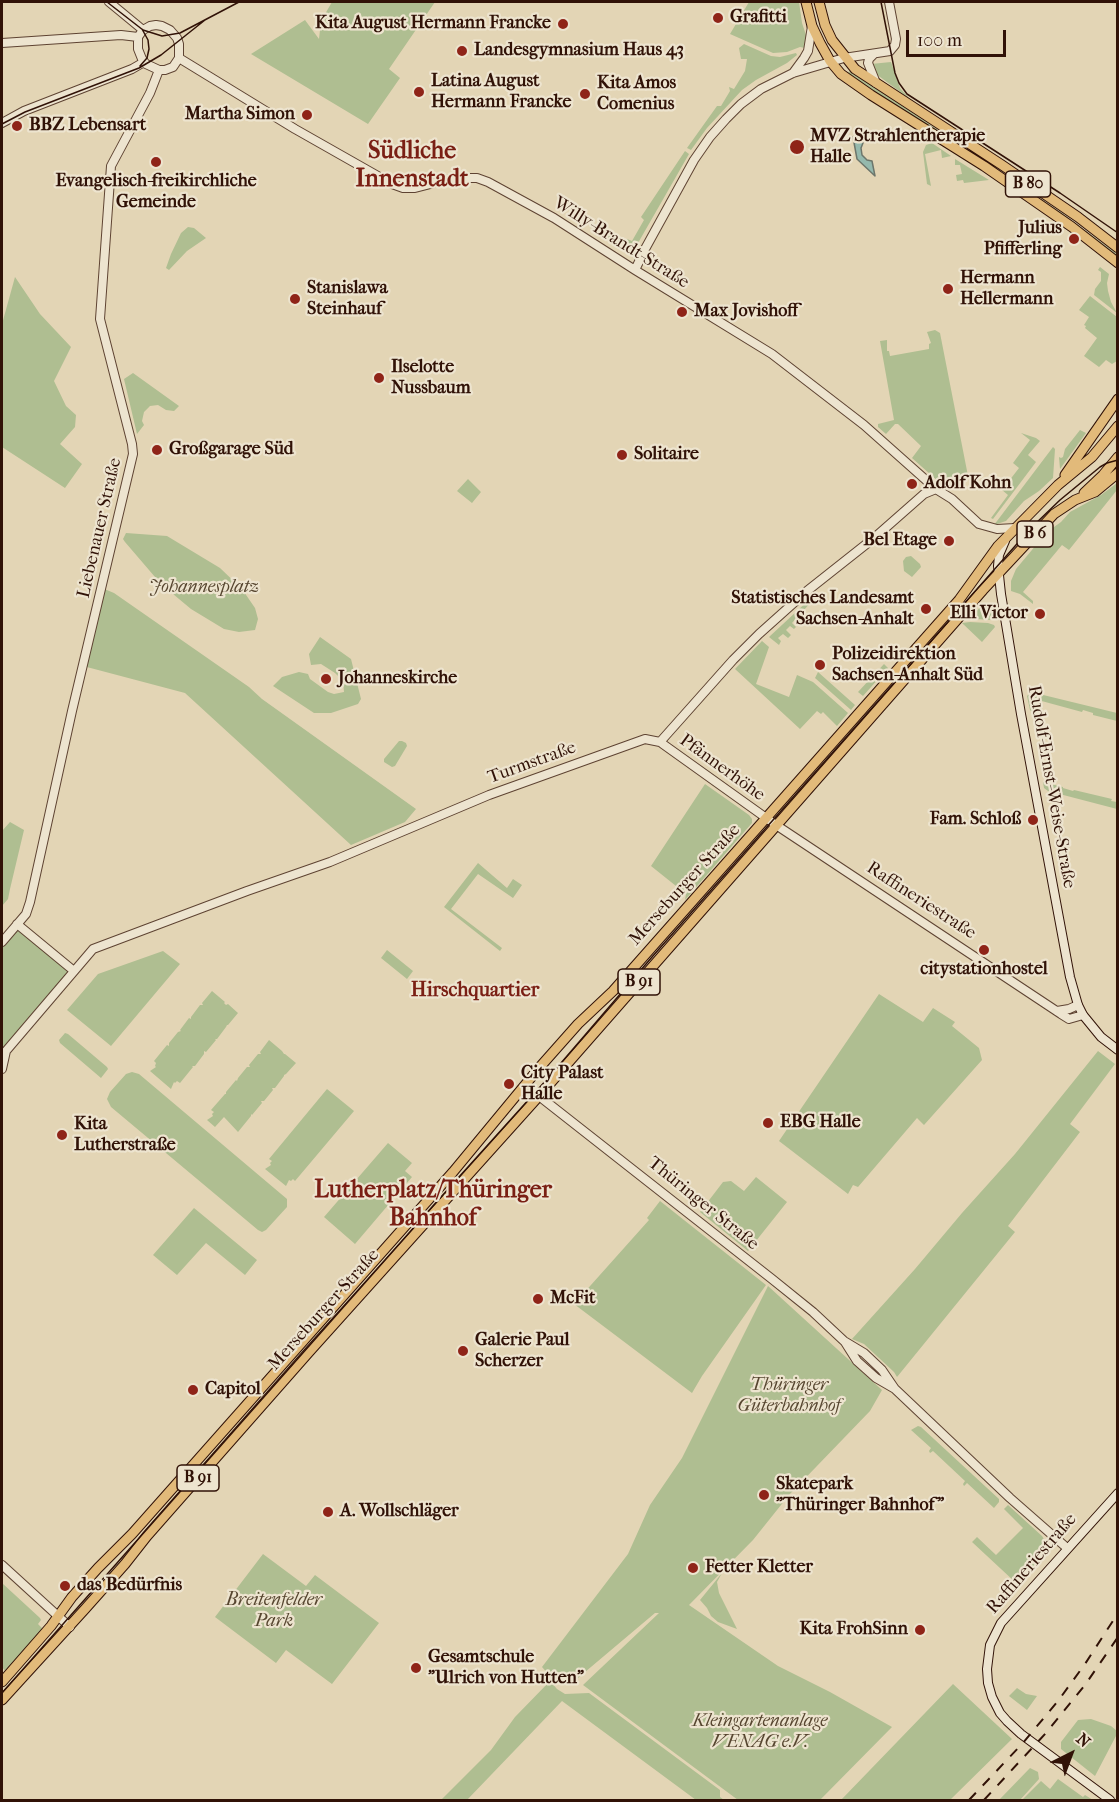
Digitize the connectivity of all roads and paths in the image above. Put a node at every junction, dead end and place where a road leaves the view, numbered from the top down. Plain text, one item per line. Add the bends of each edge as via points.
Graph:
1 (109, 2) edge
2 (806, 2) edge
3 (819, 2) edge
4 (889, 2) edge
5 (812, 26) junction
6 (143, 30) junction
7 (138, 37) junction
8 (2, 44) edge
9 (874, 54) junction
10 (179, 58) junction
11 (844, 58) junction
12 (830, 61) junction
13 (144, 62) junction
14 (159, 70) junction
15 (793, 73) junction
16 (876, 84) junction
17 (2, 123) edge
18 (1118, 248) edge
19 (1118, 263) edge
20 (635, 270) junction
21 (1118, 399) edge
22 (1118, 426) edge
23 (1118, 457) edge
24 (1118, 472) edge
25 (1058, 485) junction
26 (936, 489) junction
27 (1075, 500) junction
28 (1015, 528) junction
29 (1006, 539) junction
30 (999, 574) junction
31 (660, 742) junction
32 (766, 818) junction
33 (776, 825) junction
34 (17, 924) junction
35 (2, 942) edge
36 (74, 971) junction
37 (1078, 1005) junction
38 (1057, 1011) junction
39 (1083, 1015) junction
40 (1118, 1050) edge
41 (2, 1069) edge
42 (526, 1085) junction
43 (539, 1096) junction
44 (263, 1386) junction
45 (272, 1394) junction
46 (1118, 1493) edge
47 (1067, 1548) junction
48 (2, 1565) edge
49 (58, 1616) junction
50 (70, 1627) junction
51 (2, 1682) edge
52 (2, 1700) edge
53 (1110, 1800) edge

1 - 6 street
2 - 5 main road, B 80
3 - 11 main road, B 80 via 828,33
4 - 9 street via 895,45 890,51
5 - 12 main road, B 80
5 - 15 street via 808,51
6 - 7 street
6 - 10 street via 156,25 170,30 178,41
7 - 8 street
7 - 13 street
9 - 11 street
9 - 16 street via 868,65
10 - 14 street via 173,67
10 - 20 street, Willy-Brandt-Straße via 392,184 409,189 454,178 482,179 554,218
11 - 12 street
11 - 16 main road, B 80
12 - 15 street
12 - 19 main road, B 80 via 855,85 984,166
13 - 14 street
13 - 17 street
14 - 34 street, Liebenauer Straße via 111,166 100,319 133,454 30,902
15 - 20 street via 751,96 710,137
16 - 18 main road, B 80 via 1002,165
20 - 26 street, Willy-Brandt-Straße via 772,354 864,425
21 - 25 main road
22 - 25 main road via 1092,457
23 - 27 main road, B 6
24 - 27 main road via 1095,492
25 - 28 main road, Merseburger Straße
26 - 28 street, Willy-Brandt-Straße via 983,526
26 - 31 street via 924,494 759,634
27 - 30 main road, Merseburger Straße / B 6 via 1046,522
28 - 29 main road, Merseburger Straße
29 - 30 main road, B 6 via 999,555
29 - 32 main road, Merseburger Straße / B 91 via 959,600
30 - 33 main road, Merseburger Straße / B 91
30 - 37 main road, Rudolf-Ernst-Weise-Straße / B 6 via 1021,714
31 - 32 street, Pfännerhöhe
31 - 36 street, Turmstraße via 638,740 489,795 365,849 93,949
32 - 33 street, Raffineriestraße
32 - 42 main road, Merseburger Straße / B 91
33 - 38 street, Raffineriestraße
33 - 43 main road, Merseburger Straße / B 91
34 - 35 street, Liebenauer Straße
34 - 36 street
36 - 41 street, Turmstraße via 6,1051
37 - 38 street
37 - 39 main road, B 6
38 - 39 street, Raffineriestraße via 1069,1018
39 - 40 main road, B 6
42 - 43 main road
42 - 44 main road, Merseburger Straße / B 91
43 - 45 main road, Merseburger Straße / B 91
43 - 47 street, Thüringer Straße via 813,1312 844,1341 857,1361 895,1389
44 - 45 main road, Merseburger Straße
44 - 49 main road, Merseburger Straße / B 91
45 - 50 main road, Merseburger Straße / B 91
46 - 47 main road, Raffineriestraße
47 - 53 main road, Raffineriestraße via 1001,1623 990,1645 987,1676 1000,1713 1021,1734
48 - 49 street
49 - 50 street
49 - 51 main road, Merseburger Straße / B 91
50 - 52 main road, Merseburger Straße / B 91

